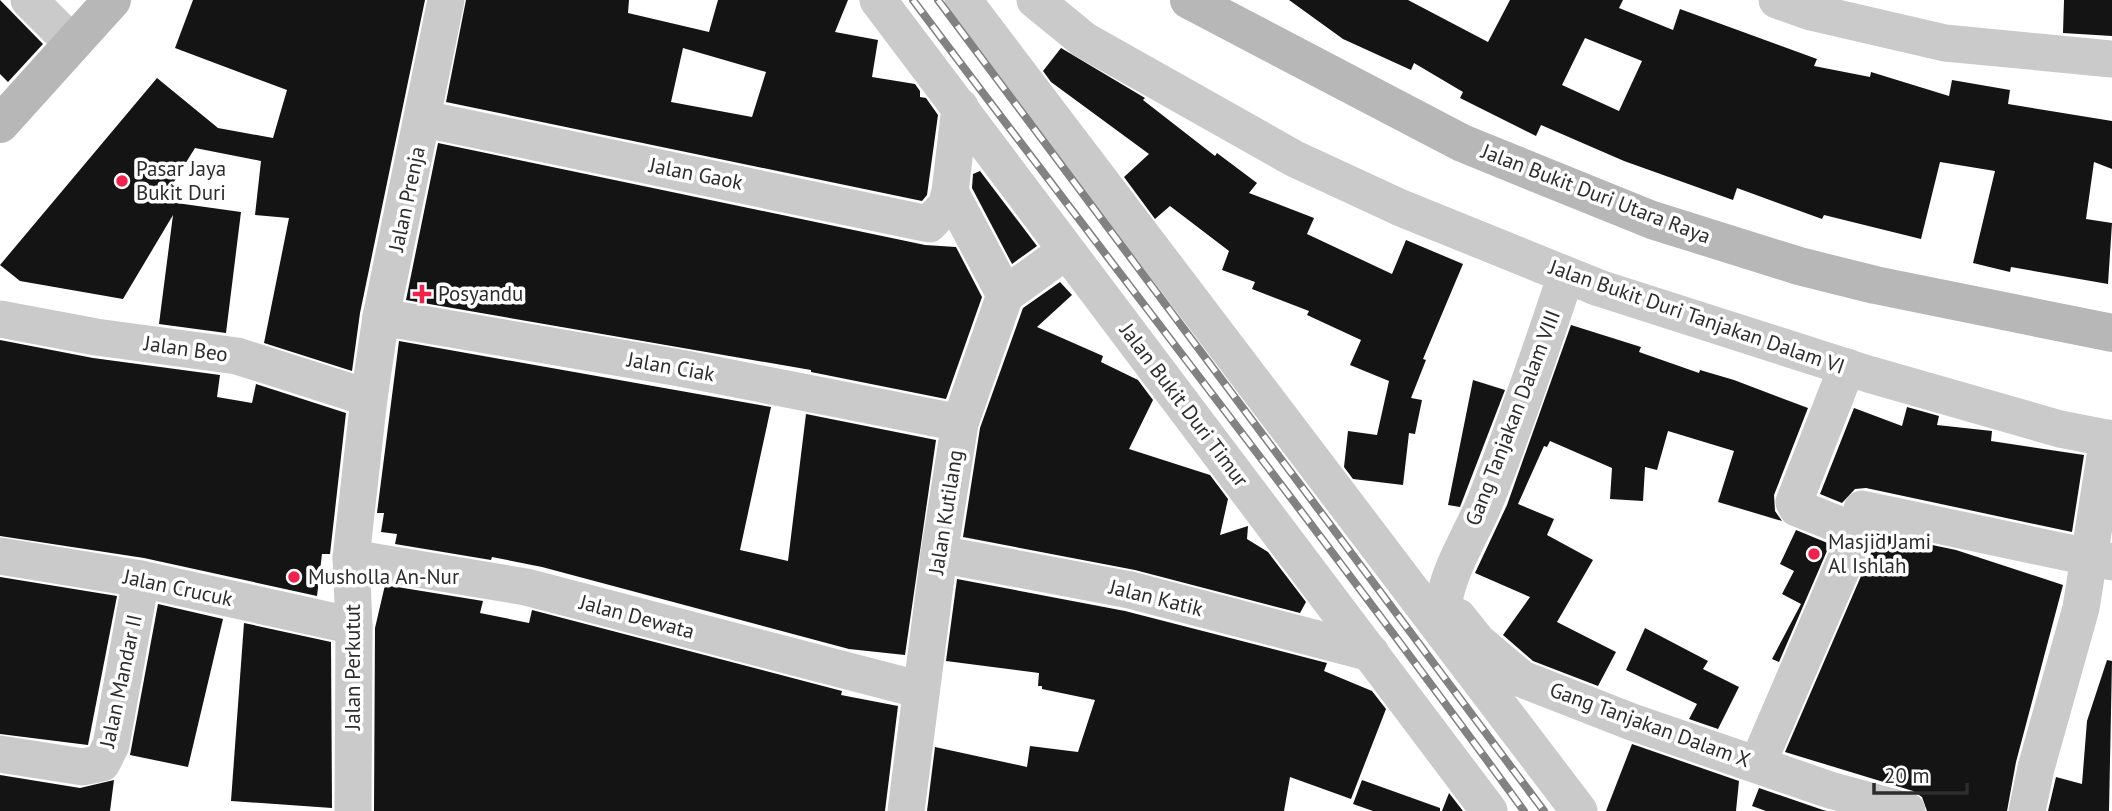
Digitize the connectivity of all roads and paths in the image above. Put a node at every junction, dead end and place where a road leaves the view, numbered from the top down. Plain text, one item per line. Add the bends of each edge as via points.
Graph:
1 (29, 0) edge
2 (112, 0) edge
3 (446, 0) edge
4 (878, 0) edge
5 (964, 0) edge
6 (1035, 0) edge
7 (1189, 0) edge
8 (1777, 0) edge
9 (72, 43) junction
10 (2112, 59) edge
11 (960, 107) junction
12 (424, 119) junction
13 (0, 124) edge
14 (950, 192) junction
15 (1066, 251) junction
16 (1566, 275) junction
17 (1005, 295) junction
18 (381, 317) junction
19 (0, 319) edge
20 (2112, 333) edge
21 (1847, 367) junction
22 (369, 398) junction
23 (960, 423) junction
24 (2110, 438) edge
25 (1862, 509) dead end
26 (939, 554) junction
27 (0, 556) edge
28 (351, 558) junction
29 (2101, 559) edge
30 (141, 579) junction
31 (1432, 600) junction
32 (354, 626) junction
33 (1371, 653) junction
34 (920, 690) junction
35 (0, 754) edge
36 (1758, 763) junction
37 (353, 811) edge
38 (906, 811) edge
39 (1489, 811) edge
40 (1579, 811) edge
41 (1907, 811) edge
42 (2027, 811) edge

1 - 9 street
2 - 9 street
3 - 12 street, Jalan Prenja
4 - 11 street, Jalan Bukit Duri Timur
5 - 31 street
6 - 16 street, Jalan Bukit Duri Tanjakan Dalam VI via 1084,40 1295,159
7 - 20 street, Jalan Bukit Duri Utara Raya via 1462,143 1652,220 1875,285
8 - 10 street via 1945,43
9 - 13 street
11 - 14 street, Jalan Gaok
11 - 15 street, Jalan Bukit Duri Timur
12 - 14 street, Jalan Gaok via 929,224 946,206
12 - 18 street, Jalan Prenja
14 - 17 street
15 - 17 street
15 - 33 street, Jalan Bukit Duri Timur
16 - 21 street, Jalan Bukit Duri Tanjakan Dalam VI
16 - 31 street, Gang Tanjakan Dalam VIII via 1483,507 1448,580
17 - 23 street, Jalan Kutilang
18 - 22 street, Jalan Prenja
18 - 23 street, Jalan Ciak via 680,368
19 - 22 street, Jalan Beo via 237,356
21 - 24 street, Jalan Bukit Duri Tanjakan Dalam VI via 2060,429
21 - 36 street via 1794,502 1797,508 1850,529 1855,538
22 - 28 street, Jalan Perkutut
23 - 26 street, Jalan Kutilang
24 - 29 street
25 - 29 street
26 - 33 street, Jalan Katik via 1130,590
26 - 34 street, Jalan Kutilang
27 - 30 street, Jalan Crucuk
28 - 32 street, Jalan Perkutut
28 - 34 street, Jalan Dewata via 526,587
29 - 42 street via 2081,608
30 - 32 street, Jalan Crucuk
30 - 35 street, Jalan Mandar II via 111,745 102,763 83,767
31 - 36 street, Gang Tanjakan Dalam X via 1522,678 1632,722
31 - 40 street
32 - 37 street, Jalan Perkutut
33 - 39 street, Jalan Bukit Duri Timur
34 - 38 street, Jalan Kutilang
36 - 41 street, Gang Tanjakan Dalam X via 1830,790

